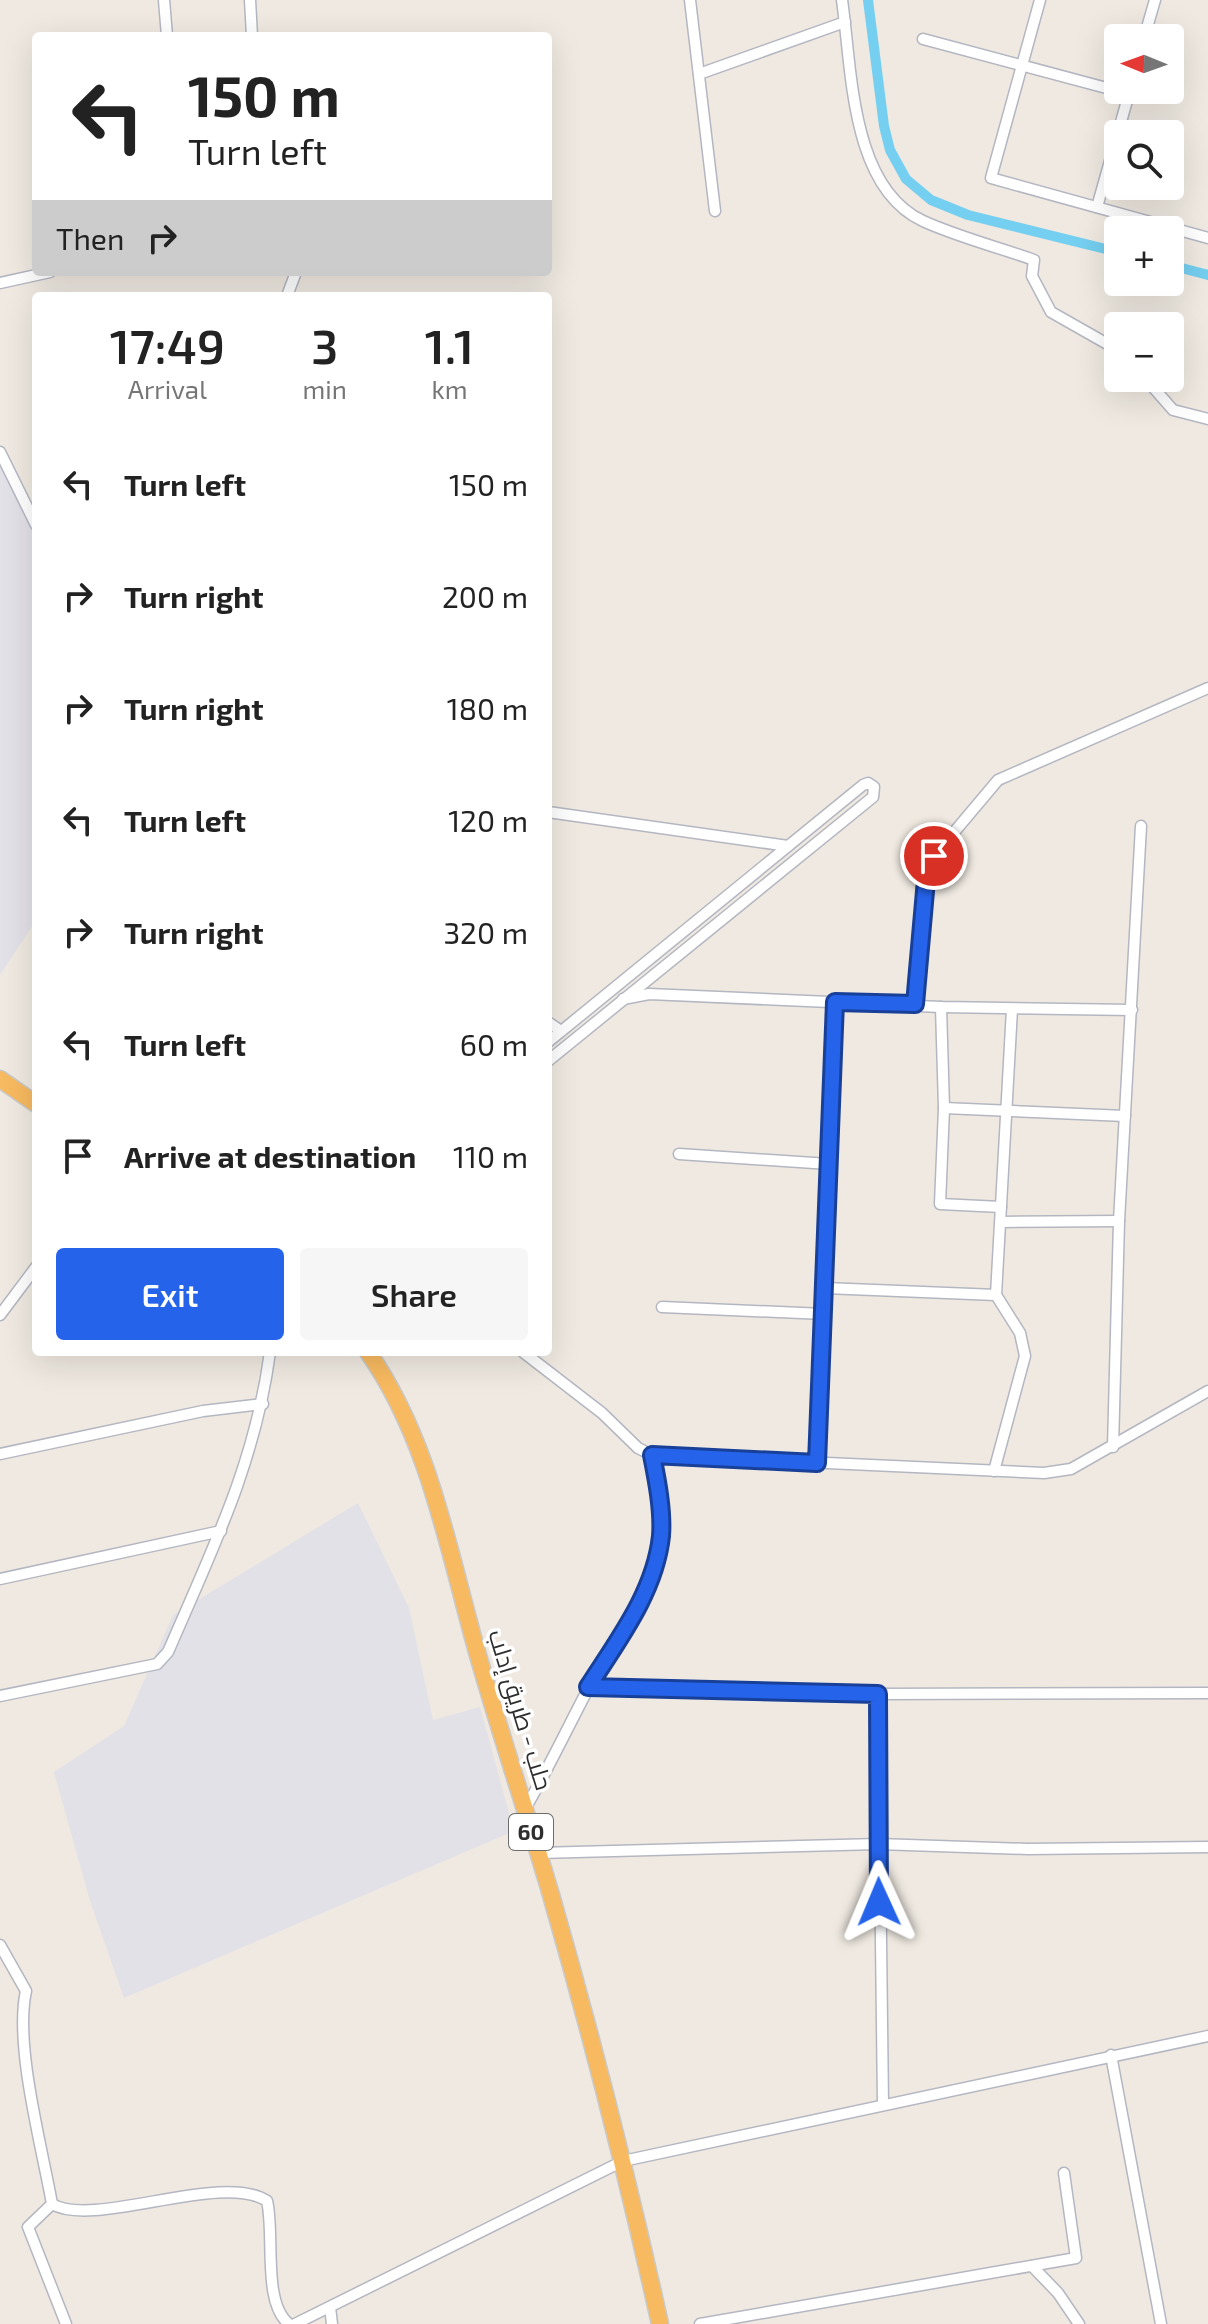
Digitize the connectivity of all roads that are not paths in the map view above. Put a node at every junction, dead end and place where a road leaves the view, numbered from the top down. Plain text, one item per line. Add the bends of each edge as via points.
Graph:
1 (164, 0) edge
2 (250, 0) edge
3 (690, 0) edge
4 (842, 0) edge
5 (1040, 0) edge
6 (1155, 0) edge
7 (845, 22) junction
8 (1148, 24) edge
9 (167, 32) edge
10 (252, 32) edge
11 (923, 39) dead end
12 (1022, 66) junction
13 (699, 74) junction
14 (1104, 86) edge
15 (1126, 104) edge
16 (1097, 207) junction
17 (715, 211) dead end
18 (1208, 238) edge
19 (32, 276) edge
20 (0, 283) edge
21 (1104, 342) edge
22 (1157, 392) edge
23 (1208, 419) edge
24 (0, 452) edge
25 (32, 517) edge
26 (1208, 688) edge
27 (552, 813) edge
28 (1141, 826) dead end
29 (788, 846) junction
30 (601, 998) junction
31 (622, 999) junction
32 (835, 1002) junction
33 (915, 1004) junction
34 (941, 1007) junction
35 (1012, 1009) junction
36 (1132, 1010) junction
37 (552, 1025) edge
38 (561, 1031) junction
39 (552, 1039) edge
40 (552, 1058) edge
41 (0, 1079) edge
42 (32, 1101) edge
43 (944, 1108) junction
44 (1007, 1110) junction
45 (1125, 1116) junction
46 (679, 1154) dead end
47 (829, 1164) junction
48 (1001, 1207) junction
49 (1119, 1221) junction
50 (1001, 1222) junction
51 (32, 1272) edge
52 (825, 1288) junction
53 (996, 1295) junction
54 (662, 1307) dead end
55 (824, 1314) junction
56 (0, 1315) edge
57 (269, 1356) edge
58 (371, 1356) edge
59 (528, 1356) edge
60 (1208, 1391) edge
61 (263, 1404) junction
62 (1113, 1447) junction
63 (0, 1454) edge
64 (652, 1455) junction
65 (817, 1463) junction
66 (994, 1471) junction
67 (221, 1531) junction
68 (0, 1579) edge
69 (588, 1687) junction
70 (1208, 1693) edge
71 (878, 1694) junction
72 (0, 1696) edge
73 (525, 1810) junction
74 (878, 1844) junction
75 (1208, 1847) edge
76 (538, 1853) junction
77 (0, 1945) edge
78 (1208, 2036) edge
79 (1111, 2055) junction
80 (883, 2105) junction
81 (623, 2161) junction
82 (1064, 2173) dead end
83 (52, 2204) junction
84 (1032, 2266) junction
85 (330, 2307) junction
86 (66, 2324) edge
87 (292, 2324) edge
88 (332, 2324) edge
89 (660, 2324) edge
90 (700, 2324) edge
91 (1079, 2324) edge
92 (1161, 2324) edge

1 - 9 street
2 - 10 street
3 - 13 street
4 - 7 street
5 - 12 street
6 - 8 street
7 - 13 street
7 - 21 street via 861,140 884,190 921,220 1034,260 1032,276 1051,312
11 - 12 street
12 - 14 street
12 - 16 street via 991,178
13 - 17 street
15 - 16 street
16 - 18 street
19 - 20 street
22 - 23 street via 1173,410
24 - 25 street
26 - 33 street via 998,780 934,856 926,880
27 - 29 street
28 - 36 street
29 - 30 street
29 - 31 street via 863,785 874,787 873,797
30 - 31 street
30 - 38 street
31 - 32 street via 649,994
31 - 40 street
32 - 33 street
32 - 47 street
33 - 34 street
34 - 35 street
34 - 43 street
35 - 36 street
35 - 44 street
36 - 45 street
37 - 38 street
38 - 39 street
41 - 42 highway
43 - 44 street
43 - 48 street via 940,1204
44 - 45 street
44 - 48 street
45 - 49 street
46 - 47 street
47 - 52 street
48 - 50 street
49 - 50 street
49 - 62 street
50 - 53 street
51 - 56 street
52 - 53 street
52 - 55 street
53 - 66 street via 1020,1333 1025,1356
54 - 55 street
55 - 65 street
57 - 61 street
58 - 73 highway, حلب - طريق إدلب / 60 via 422,1456
59 - 64 street
60 - 62 street
61 - 63 street via 190,1413
61 - 67 street
62 - 66 street via 1071,1469
64 - 65 street
64 - 69 street via 661,1532 658,1556 639,1605
65 - 66 street
67 - 68 street
67 - 72 street via 168,1652 157,1664
69 - 71 street
69 - 73 street
70 - 71 street
71 - 74 street
73 - 76 highway, حلب - طريق إدلب / 60
74 - 75 street
74 - 76 street
74 - 80 street
76 - 81 highway, حلب - طريق إدلب / 60
77 - 83 street via 26,1991 24,2048
78 - 79 street
79 - 80 street
79 - 92 street
80 - 81 street
81 - 85 street
81 - 89 highway, حلب - طريق إدلب / 60
82 - 84 street via 1076,2258
83 - 86 street via 28,2227
83 - 87 street via 63,2210 255,2193 267,2201 272,2221 273,2293 280,2317
84 - 90 street
84 - 91 street
85 - 87 street
85 - 88 street

